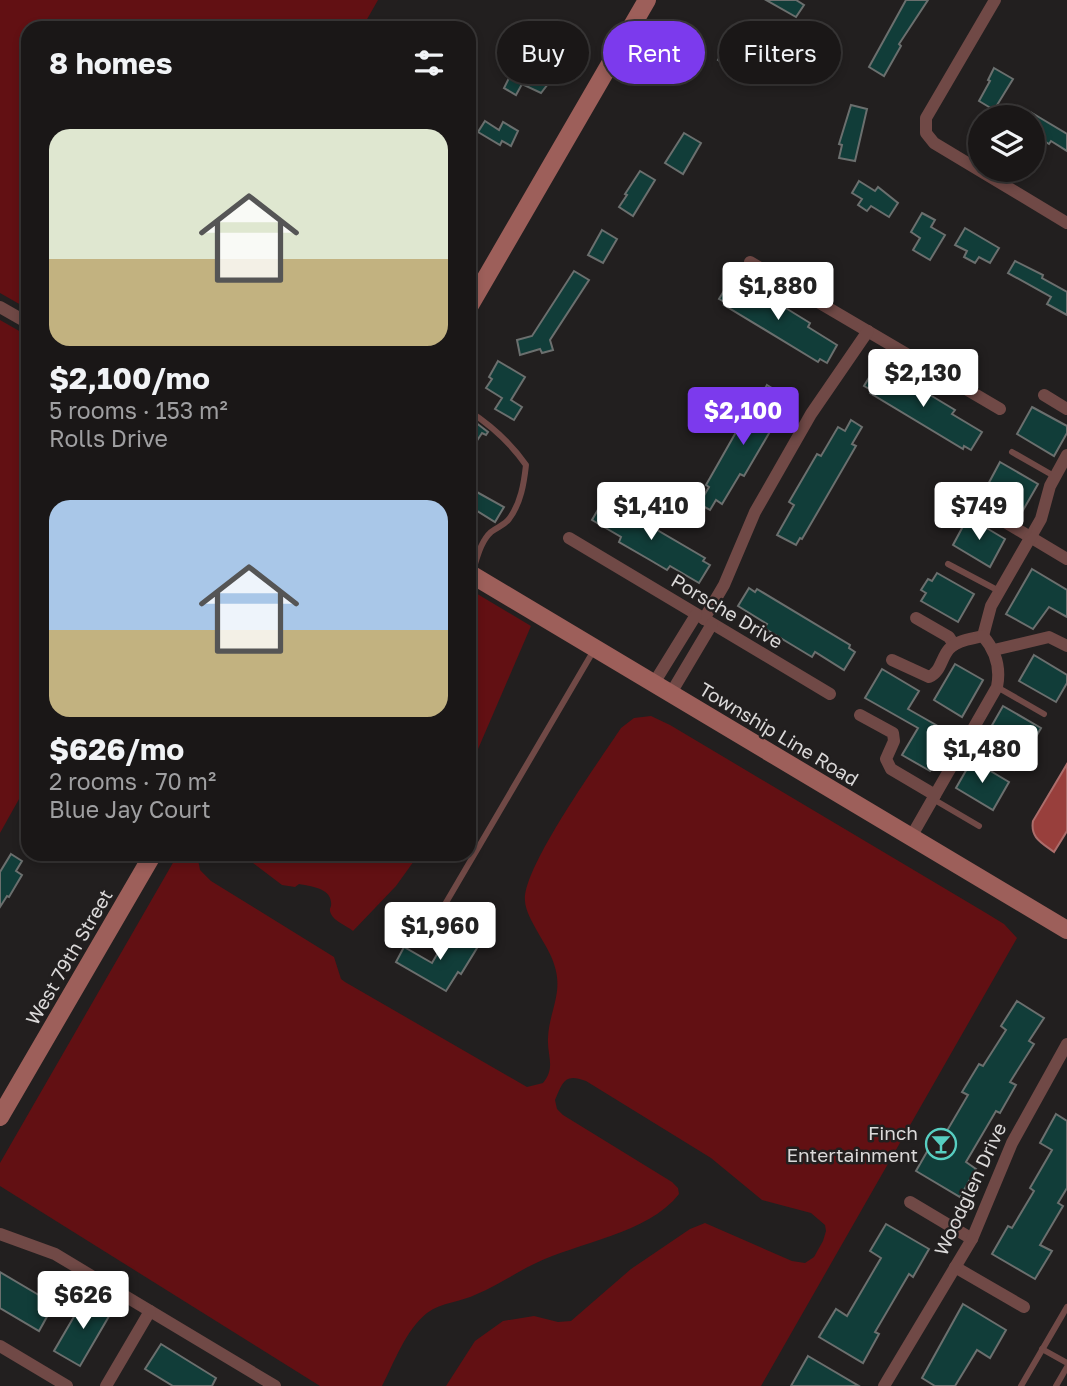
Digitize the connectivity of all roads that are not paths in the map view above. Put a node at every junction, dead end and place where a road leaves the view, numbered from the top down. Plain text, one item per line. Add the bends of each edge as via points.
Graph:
1 (647, 0) edge
2 (995, 0) edge
3 (1067, 223) edge
4 (750, 262) dead end
5 (476, 295) edge
6 (0, 307) edge
7 (21, 319) edge
8 (868, 331) junction
9 (1044, 395) dead end
10 (1000, 409) dead end
11 (1067, 409) edge
12 (476, 416) edge
13 (1012, 453) dead end
14 (1067, 454) edge
15 (1054, 476) junction
16 (980, 508) dead end
17 (1029, 537) junction
18 (569, 538) dead end
19 (476, 558) edge
20 (1067, 559) edge
21 (948, 564) dead end
22 (476, 578) edge
23 (999, 591) junction
24 (916, 618) dead end
25 (704, 619) junction
26 (983, 636) junction
27 (954, 645) junction
28 (1067, 646) edge
29 (595, 648) junction
30 (994, 650) junction
31 (892, 660) dead end
32 (654, 683) junction
33 (997, 687) junction
34 (671, 693) junction
35 (830, 694) dead end
36 (1044, 714) dead end
37 (860, 715) dead end
38 (966, 741) junction
39 (1013, 768) dead end
40 (934, 797) junction
41 (979, 826) dead end
42 (911, 837) junction
43 (476, 851) edge
44 (149, 861) edge
45 (470, 861) edge
46 (432, 917) dead end
47 (1067, 930) edge
48 (1067, 1044) edge
49 (0, 1117) edge
50 (909, 1202) dead end
51 (0, 1234) edge
52 (972, 1239) junction
53 (955, 1267) junction
54 (1024, 1307) dead end
55 (1067, 1307) edge
56 (150, 1311) junction
57 (0, 1346) edge
58 (1042, 1349) junction
59 (1067, 1365) edge
60 (67, 1386) edge
61 (106, 1386) edge
62 (275, 1386) edge
63 (884, 1386) edge
64 (1021, 1386) edge
65 (1056, 1386) edge

1 - 5 main road
2 - 3 street via 926,118 926,133 934,143
4 - 8 street
6 - 7 street
8 - 10 street
8 - 25 street via 811,414 755,512
9 - 11 street
12 - 19 lane via 504,438 526,465 517,507 508,521 490,533
13 - 15 lane
14 - 15 street
15 - 17 street via 1041,519
16 - 17 street
17 - 20 street
17 - 23 street
18 - 25 street, Porsche Drive
21 - 23 lane
22 - 29 main road, Township Line Road
23 - 26 street
24 - 27 street
25 - 32 street
25 - 34 street
25 - 35 street, Porsche Drive
26 - 27 street
26 - 30 street
27 - 31 street via 929,677
28 - 30 street via 1049,637
29 - 32 main road, Township Line Road
29 - 43 lane
30 - 33 street
32 - 34 main road, Township Line Road
33 - 36 lane
33 - 38 street
34 - 42 main road, Township Line Road
37 - 40 street via 893,733 888,766
38 - 39 lane
38 - 40 street
40 - 41 lane
40 - 42 street
42 - 47 main road, Township Line Road
44 - 49 main road, West 79th Street
45 - 46 lane via 444,906
48 - 52 street, Woodglen Drive via 1012,1143
50 - 52 street
51 - 56 street via 55,1254
52 - 53 street, Woodglen Drive
53 - 54 street
53 - 63 street, Woodglen Drive
55 - 58 lane
56 - 61 street
56 - 62 street
57 - 60 street
58 - 59 lane
58 - 64 lane
59 - 65 lane

